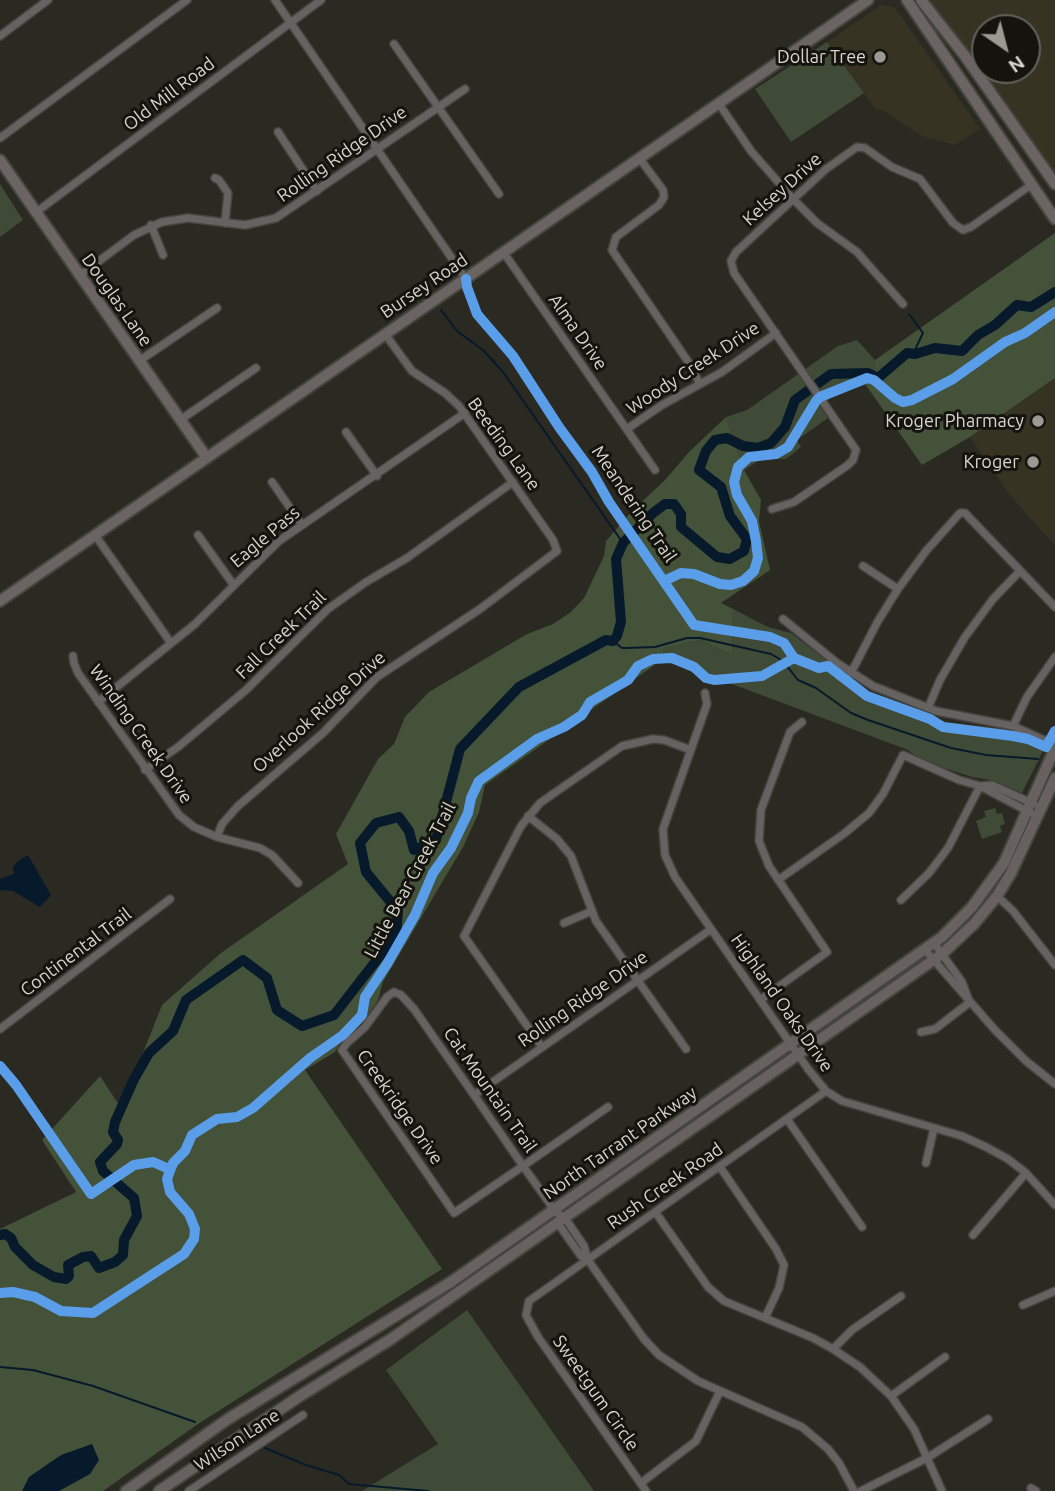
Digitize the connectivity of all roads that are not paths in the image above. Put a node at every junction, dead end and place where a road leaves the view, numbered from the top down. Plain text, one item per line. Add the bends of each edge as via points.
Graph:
1 (48, 0) edge
2 (275, 0) edge
3 (321, 0) edge
4 (868, 0) edge
5 (907, 0) edge
6 (921, 0) edge
7 (183, 1) edge
8 (291, 23) junction
9 (0, 36) edge
10 (394, 44) dead end
11 (465, 89) dead end
12 (719, 104) junction
13 (999, 104) junction
14 (438, 107) junction
15 (983, 114) junction
16 (278, 132) dead end
17 (0, 138) edge
18 (378, 149) junction
19 (640, 159) junction
20 (0, 160) edge
21 (215, 178) dead end
22 (1055, 184) edge
23 (1031, 185) junction
24 (317, 191) junction
25 (499, 194) dead end
26 (793, 199) junction
27 (35, 213) junction
28 (1055, 219) edge
29 (225, 223) junction
30 (151, 225) junction
31 (504, 253) junction
32 (163, 256) dead end
33 (79, 275) junction
34 (466, 279) junction
35 (903, 304) dead end
36 (217, 308) dead end
37 (776, 333) junction
38 (385, 334) junction
39 (139, 361) junction
40 (256, 368) dead end
41 (700, 384) junction
42 (465, 413) junction
43 (180, 420) junction
44 (627, 429) junction
45 (346, 432) dead end
46 (207, 458) junction
47 (655, 470) dead end
48 (377, 476) junction
49 (272, 482) dead end
50 (513, 482) junction
51 (772, 509) dead end
52 (302, 524) junction
53 (95, 535) junction
54 (198, 535) dead end
55 (557, 551) joint
56 (863, 566) dead end
57 (1020, 571) junction
58 (233, 584) junction
59 (898, 589) junction
60 (0, 601) edge
61 (1055, 607) edge
62 (783, 619) dead end
63 (171, 643) junction
64 (74, 656) dead end
65 (1055, 657) edge
66 (850, 673) junction
67 (705, 693) dead end
68 (98, 702) junction
69 (928, 708) junction
70 (802, 722) dead end
71 (1013, 726) junction
72 (1055, 746) edge
73 (691, 750) junction
74 (145, 770) junction
75 (1055, 778) edge
76 (980, 786) junction
77 (1035, 810) junction
78 (528, 816) junction
79 (217, 837) junction
80 (778, 880) junction
81 (298, 883) dead end
82 (997, 896) junction
83 (170, 899) dead end
84 (901, 900) dead end
85 (592, 911) junction
86 (564, 923) dead end
87 (710, 930) junction
88 (930, 947) junction
89 (938, 957) junction
90 (1055, 965) edge
91 (638, 980) junction
92 (394, 992) joint
93 (760, 1000) junction
94 (970, 1002) junction
95 (0, 1029) edge
96 (921, 1032) dead end
97 (791, 1044) junction
98 (542, 1047) junction
99 (686, 1049) dead end
100 (799, 1055) junction
101 (1055, 1084) edge
102 (826, 1091) junction
103 (474, 1095) junction
104 (608, 1107) dead end
105 (787, 1119) junction
106 (934, 1128) junction
107 (926, 1163) dead end
108 (523, 1166) junction
109 (720, 1167) junction
110 (1026, 1173) junction
111 (1055, 1205) edge
112 (554, 1211) junction
113 (656, 1213) junction
114 (561, 1221) junction
115 (863, 1227) dead end
116 (973, 1235) dead end
117 (588, 1260) junction
118 (1055, 1291) edge
119 (901, 1296) dead end
120 (1023, 1305) dead end
121 (526, 1310) joint
122 (765, 1318) junction
123 (833, 1349) junction
124 (945, 1357) dead end
125 (720, 1391) junction
126 (891, 1396) junction
127 (303, 1415) dead end
128 (988, 1419) dead end
129 (928, 1458) junction
130 (641, 1483) junction
131 (126, 1491) edge
132 (159, 1491) edge
133 (189, 1491) edge
134 (646, 1491) edge
135 (854, 1491) edge
136 (861, 1491) edge
137 (942, 1491) edge

1 - 9 street
2 - 8 street
3 - 8 street, Old Mill Road
4 - 12 street, Bursey Road
5 - 15 street
6 - 13 street
7 - 17 street
8 - 18 street
8 - 27 street, Old Mill Road
10 - 14 street
11 - 14 street, Rolling Ridge Drive
12 - 19 street, Bursey Road
12 - 26 street via 751,151
13 - 15 street
13 - 22 street
14 - 18 street, Rolling Ridge Drive
14 - 25 street
15 - 23 street
16 - 24 street
18 - 24 street, Rolling Ridge Drive
18 - 34 street
19 - 31 street, Bursey Road
19 - 41 street via 664,197 612,245
20 - 27 street, Douglas Lane
21 - 29 street via 228,193
23 - 26 street, Kelsey Drive via 963,230 920,179 861,147 839,159
23 - 28 street
24 - 29 street, Rolling Ridge Drive via 276,218 245,225
26 - 35 street via 857,252
26 - 37 street, Kelsey Drive via 731,261
27 - 33 street, Douglas Lane
29 - 30 street, Rolling Ridge Drive via 177,218
30 - 32 street
30 - 33 street, Rolling Ridge Drive
31 - 34 street, Bursey Road
31 - 44 street, Alma Drive
33 - 39 street, Douglas Lane
34 - 38 street, Bursey Road
36 - 39 street
37 - 41 street, Woody Creek Drive
37 - 51 street via 854,445 856,455 794,502
38 - 42 street, Beeding Lane via 412,371
38 - 46 street, Bursey Road
39 - 43 street, Douglas Lane
40 - 43 street
41 - 44 street, Woody Creek Drive
42 - 48 street, Eagle Pass
42 - 50 street, Beeding Lane
43 - 46 street, Douglas Lane
44 - 47 street, Alma Drive
45 - 48 street
46 - 53 street, Bursey Road
48 - 52 street, Eagle Pass
49 - 52 street
50 - 55 street, Beeding Lane
50 - 74 street, Fall Creek Trail via 328,609 246,690
52 - 58 street, Eagle Pass
53 - 60 street, Bursey Road
53 - 63 street
54 - 58 street
55 - 79 street, Overlook Ridge Drive via 377,677 323,733 238,806
56 - 59 street
57 - 59 street via 960,513
57 - 61 street
57 - 69 street via 965,636
58 - 63 street, Eagle Pass
59 - 66 street
62 - 66 street
63 - 68 street, Eagle Pass
64 - 68 street, Winding Creek Drive via 78,673
65 - 71 street
66 - 69 street
67 - 73 street, Highland Oaks Drive via 708,704
68 - 74 street, Winding Creek Drive
69 - 71 street
70 - 80 street via 790,732 759,821 762,853
71 - 72 street
72 - 77 main road, North Tarrant Parkway
73 - 78 street via 653,739 622,746
73 - 87 street, Highland Oaks Drive via 663,829 663,847 675,877
74 - 79 street, Winding Creek Drive via 179,815
75 - 77 main road, North Tarrant Parkway
76 - 77 street via 992,785
76 - 80 street via 903,755 869,813
76 - 84 street via 948,848
77 - 82 main road, North Tarrant Parkway via 1011,873
77 - 88 main road, North Tarrant Parkway via 985,892
78 - 85 street via 571,856
78 - 98 street via 464,936
79 - 81 street, Winding Creek Drive via 260,848
80 - 93 street via 828,952
82 - 89 main road, North Tarrant Parkway
82 - 90 street
83 - 95 street, Continental Trail
85 - 86 street
85 - 91 street
87 - 91 street, Rolling Ridge Drive
87 - 93 street, Highland Oaks Drive
88 - 89 street
88 - 97 main road, North Tarrant Parkway
89 - 94 street
89 - 100 main road, North Tarrant Parkway
91 - 98 street, Rolling Ridge Drive
91 - 99 street
92 - 103 street, Cat Mountain Trail via 408,1002
92 - 108 street, Creekridge Drive via 342,1050 454,1213
93 - 97 street, Highland Oaks Drive
94 - 96 street via 935,1029
94 - 101 street
97 - 100 street, Highland Oaks Drive
97 - 112 main road, North Tarrant Parkway
98 - 103 street, Rolling Ridge Drive
100 - 102 street, Highland Oaks Drive
100 - 114 main road, North Tarrant Parkway
102 - 105 street, Rush Creek Road
102 - 106 street, Highland Oaks Drive via 842,1101
103 - 108 street, Cat Mountain Trail
104 - 108 street
105 - 109 street, Rush Creek Road
105 - 115 street
106 - 107 street
106 - 110 street, Highland Oaks Drive via 986,1147
108 - 112 street, Cat Mountain Trail
109 - 113 street, Rush Creek Road
109 - 122 street via 784,1265
110 - 111 street, Highland Oaks Drive
110 - 116 street
112 - 114 street, Cat Mountain Trail
112 - 131 main road, North Tarrant Parkway via 451,1282 228,1419
113 - 117 street, Rush Creek Road
113 - 122 street via 708,1287 724,1301
114 - 117 street, Cat Mountain Trail via 584,1246
114 - 132 main road, North Tarrant Parkway
117 - 121 street, Rush Creek Road via 529,1301
117 - 125 street, Cat Mountain Trail via 644,1339 670,1364
118 - 120 street
119 - 123 street
121 - 130 street, Sweetgum Circle via 538,1337
122 - 123 street
123 - 126 street
124 - 126 street
125 - 130 street via 696,1441
125 - 135 street, Cat Mountain Trail via 815,1436 839,1463
126 - 129 street
127 - 133 street, Wilson Lane
128 - 129 street
129 - 136 street
129 - 137 street
130 - 134 street, Sweetgum Circle

